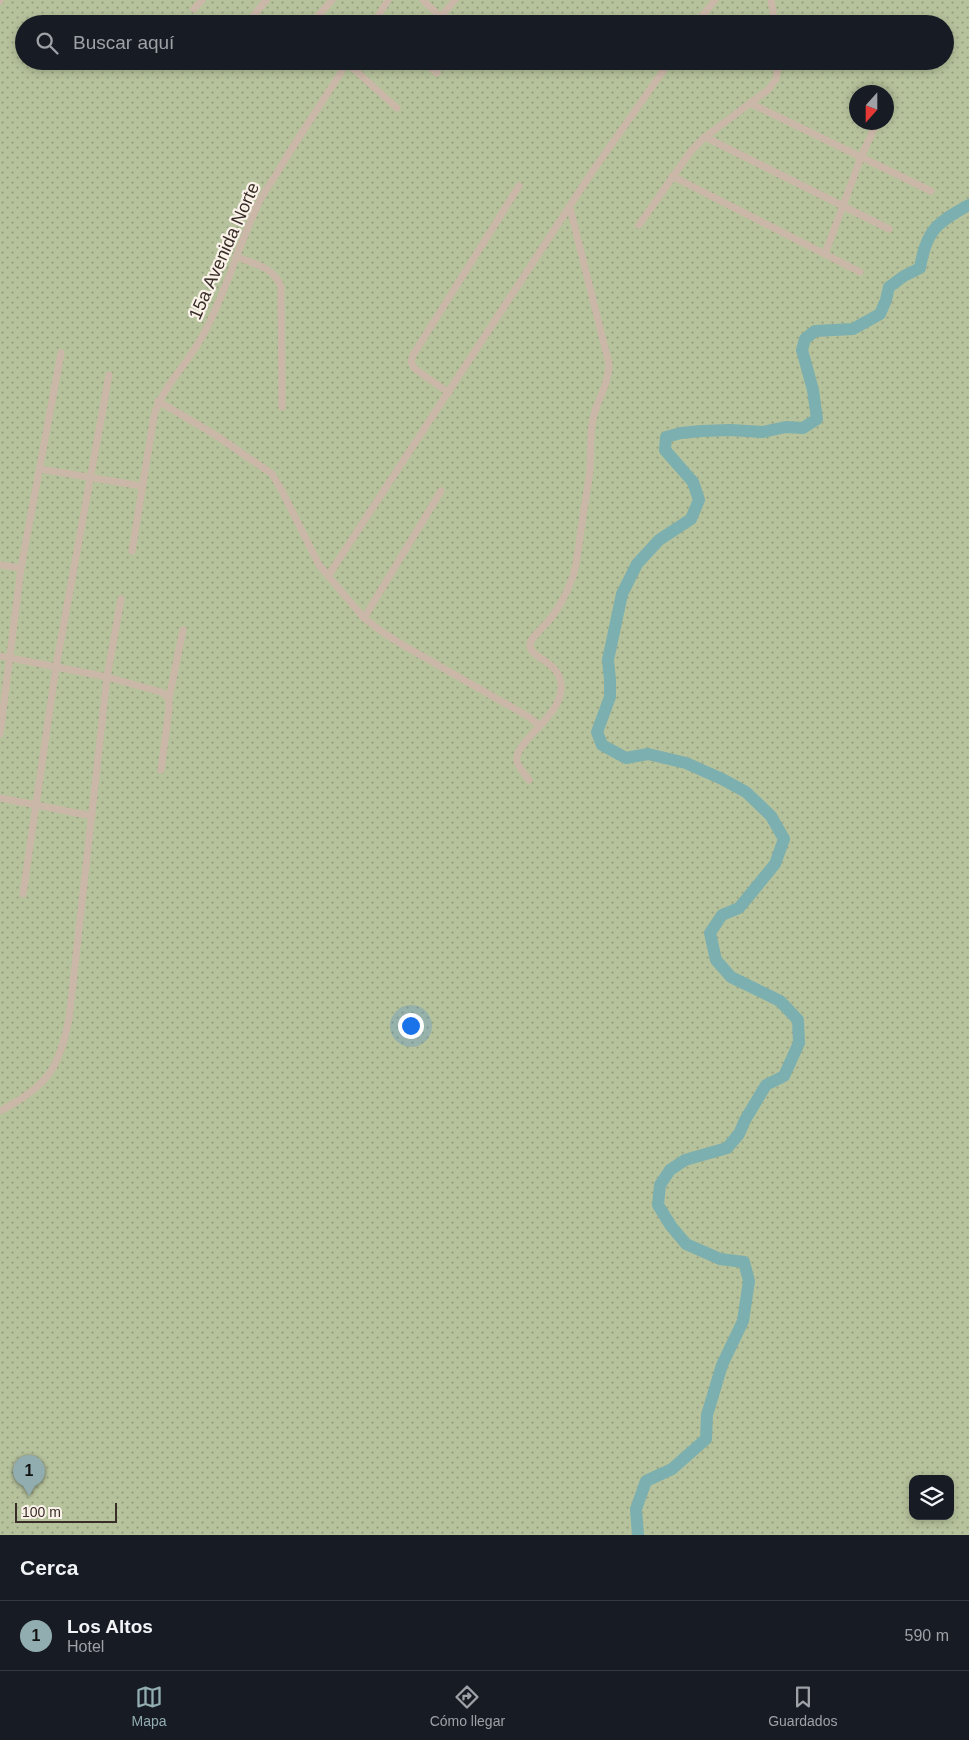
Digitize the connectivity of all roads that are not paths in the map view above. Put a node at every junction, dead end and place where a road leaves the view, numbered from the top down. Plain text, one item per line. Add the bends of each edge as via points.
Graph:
1 (202, 0) edge
2 (266, 0) edge
3 (332, 0) edge
4 (388, 0) edge
5 (423, 0) edge
6 (455, 0) edge
7 (715, 0) edge
8 (770, 0) edge
9 (194, 9) dead end
10 (254, 15) edge
11 (319, 15) edge
12 (380, 15) edge
13 (440, 15) edge
14 (442, 15) edge
15 (703, 15) edge
16 (773, 15) edge
17 (343, 70) edge
18 (357, 70) edge
19 (434, 70) edge
20 (664, 70) edge
21 (778, 70) edge
22 (437, 73) dead end
23 (750, 103) junction
24 (397, 108) dead end
25 (873, 130) edge
26 (705, 137) junction
27 (861, 157) junction
28 (672, 176) junction
29 (519, 186) dead end
30 (931, 191) dead end
31 (843, 206) junction
32 (570, 208) junction
33 (639, 225) dead end
34 (889, 229) dead end
35 (825, 254) junction
36 (237, 257) junction
37 (860, 272) dead end
38 (61, 353) dead end
39 (109, 375) dead end
40 (449, 393) junction
41 (158, 401) junction
42 (282, 407) dead end
43 (40, 469) junction
44 (90, 477) junction
45 (142, 486) junction
46 (442, 491) dead end
47 (132, 551) dead end
48 (0, 565) edge
49 (21, 568) junction
50 (328, 576) junction
51 (121, 599) dead end
52 (364, 618) junction
53 (184, 630) dead end
54 (0, 656) edge
55 (9, 658) junction
56 (56, 667) junction
57 (107, 677) junction
58 (168, 698) junction
59 (540, 726) junction
60 (0, 734) edge
61 (161, 770) dead end
62 (529, 780) dead end
63 (0, 798) edge
64 (36, 804) junction
65 (92, 816) junction
66 (23, 894) dead end
67 (0, 1111) edge

1 - 9 street
2 - 10 street
3 - 11 street
4 - 12 street
5 - 13 street
6 - 14 street
7 - 15 street
8 - 16 street
17 - 36 street, 15a Avenida Norte via 259,202
18 - 24 street
19 - 22 street
20 - 32 street
21 - 23 street via 776,79 768,90
23 - 26 street
23 - 27 street
25 - 27 street
26 - 28 street
26 - 31 street
27 - 30 street
27 - 31 street
28 - 33 street
28 - 35 street
29 - 40 street via 413,355 411,362 415,369
31 - 34 street
31 - 35 street
32 - 40 street
32 - 59 street via 609,364 609,375 592,425 589,476 573,575 565,596 530,645 535,655 555,668 560,679 559,701
35 - 37 street
36 - 41 street, 15a Avenida Norte via 204,335
36 - 42 street via 278,278 281,288
38 - 43 street
39 - 44 street
40 - 50 street
41 - 45 street
41 - 50 street via 272,474 319,565
43 - 44 street
43 - 49 street
44 - 45 street
44 - 56 street
45 - 47 street
46 - 52 street
48 - 49 street
49 - 55 street
50 - 52 street
51 - 57 street
52 - 59 street
53 - 58 street
54 - 55 street
55 - 56 street
55 - 60 street
56 - 57 street
56 - 64 street
57 - 58 street via 161,692
57 - 65 street
58 - 61 street
59 - 62 street via 521,748 517,758
63 - 64 street
64 - 65 street
64 - 66 street
65 - 67 street via 64,1044 56,1066 44,1081 24,1099

